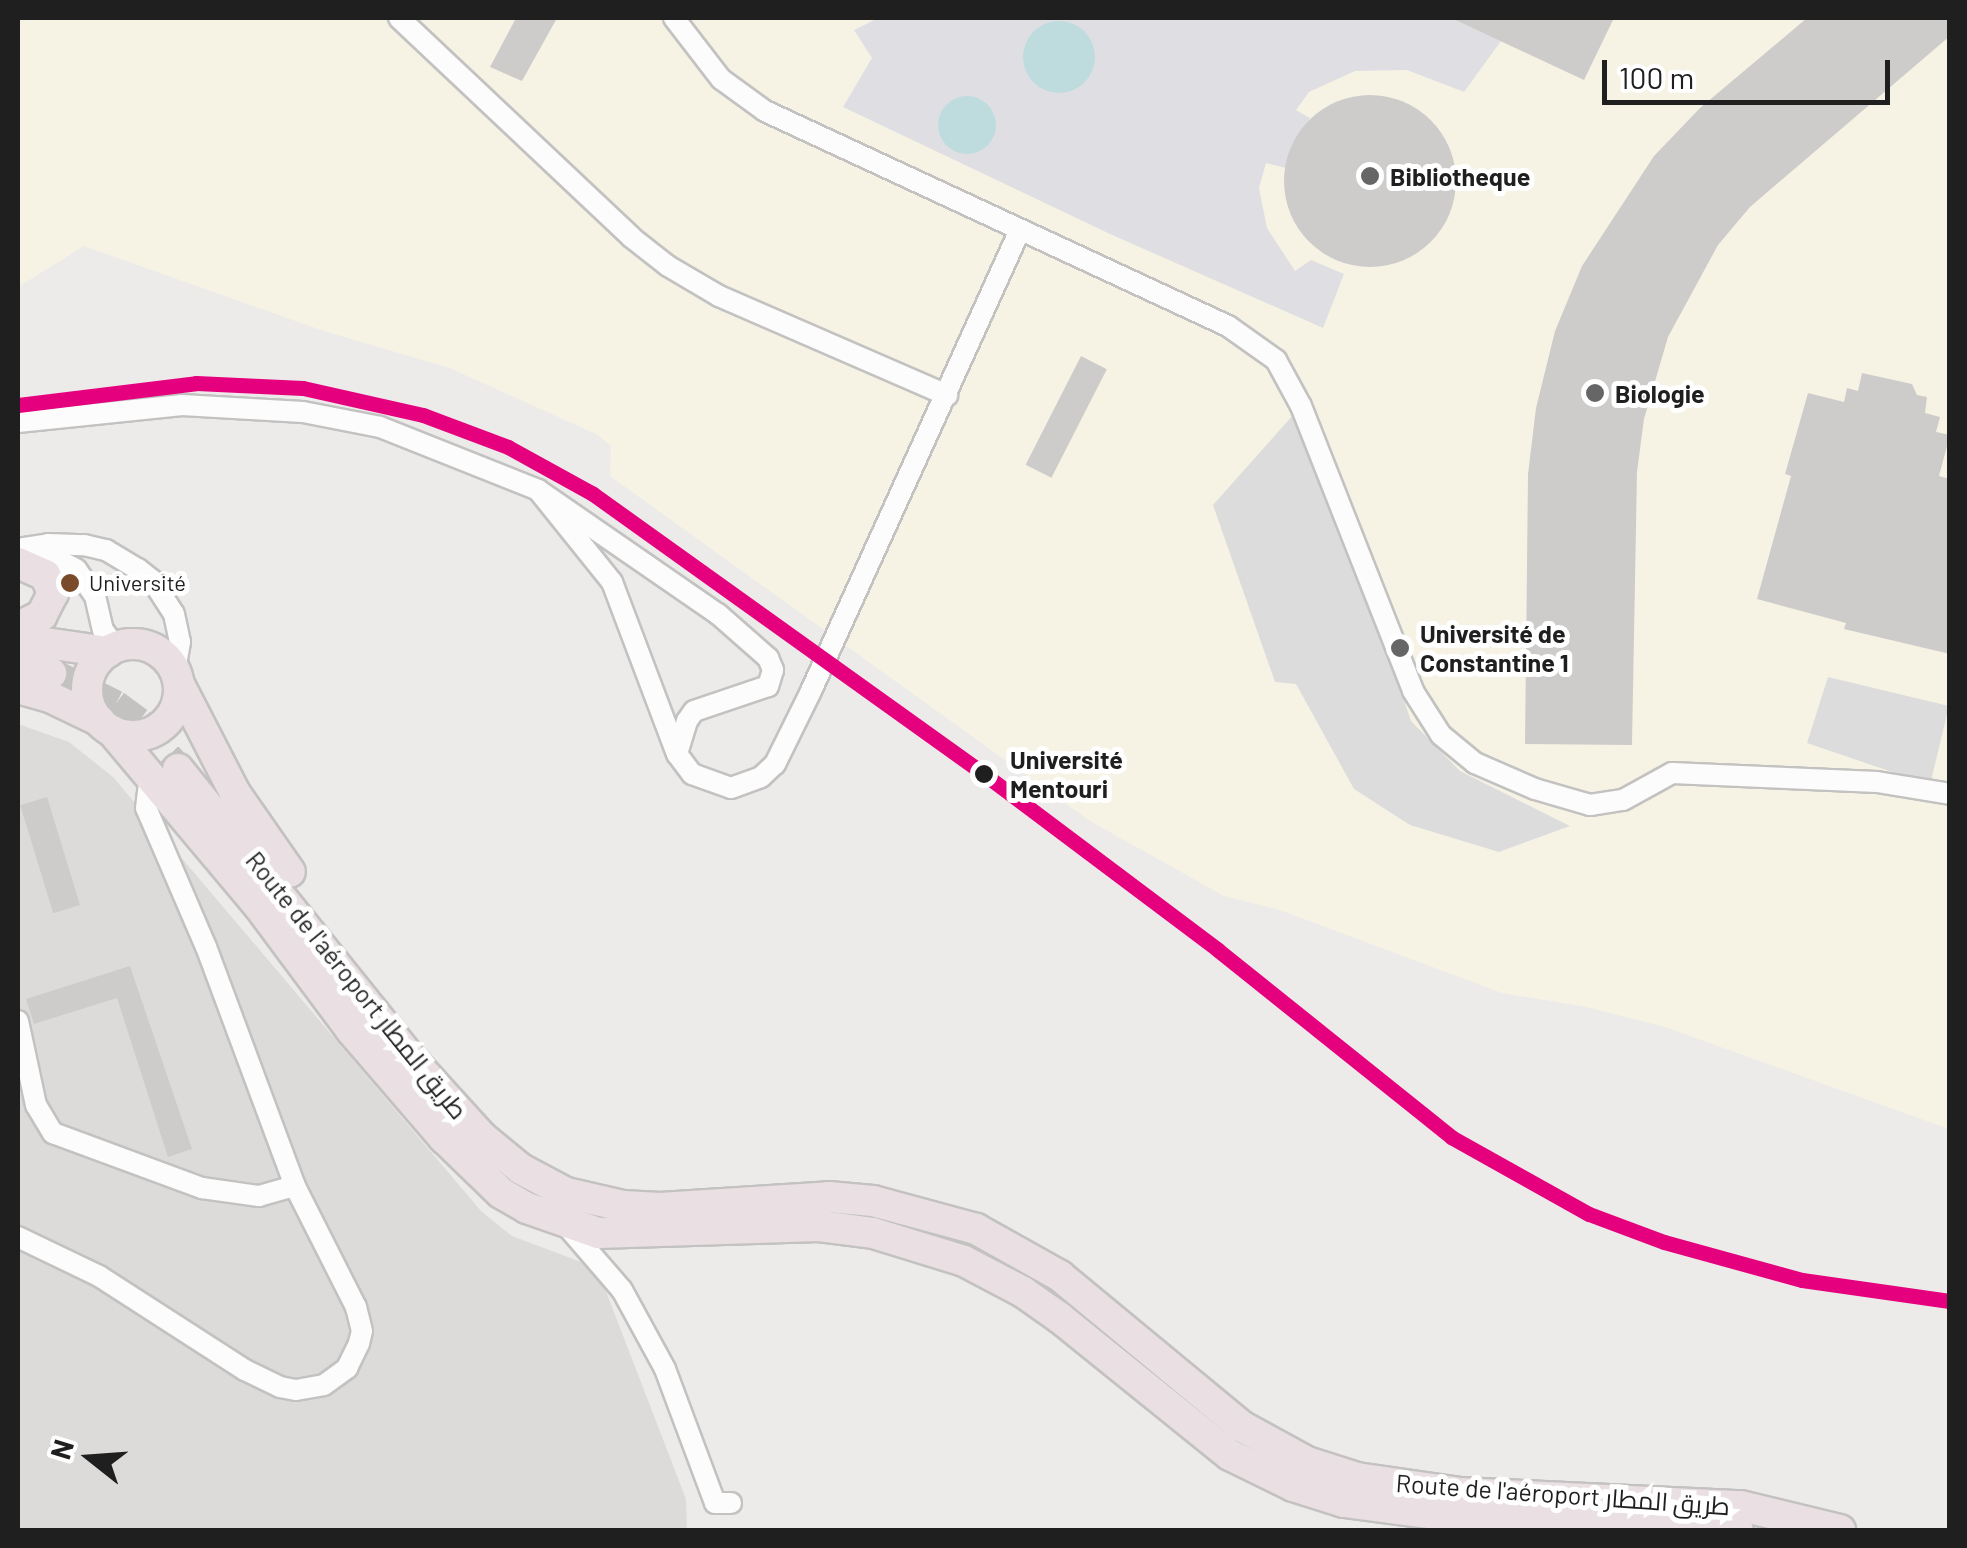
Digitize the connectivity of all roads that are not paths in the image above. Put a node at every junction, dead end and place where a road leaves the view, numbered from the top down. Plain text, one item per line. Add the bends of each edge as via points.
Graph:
1 (399, 18) edge
2 (674, 18) edge
3 (1020, 232) junction
4 (948, 395) junction
5 (18, 422) edge
6 (538, 490) junction
7 (18, 548) edge
8 (18, 561) edge
9 (18, 627) edge
10 (18, 639) edge
11 (112, 649) junction
12 (18, 666) edge
13 (51, 673) tunnel mouth
14 (177, 677) junction
15 (18, 688) edge
16 (106, 726) junction
17 (677, 754) junction
18 (164, 773) junction
19 (1950, 794) edge
20 (18, 1020) edge
21 (482, 1137) junction
22 (295, 1186) junction
23 (564, 1222) junction
24 (18, 1238) edge
25 (731, 1504) dead end
26 (1738, 1530) edge
27 (1840, 1530) edge

1 - 4 street via 668,266 752,312
2 - 3 street via 721,79 765,111
3 - 4 street
3 - 19 street via 1228,326 1284,369 1412,691 1441,736 1475,762 1590,805 1623,800 1672,773 1877,782
4 - 17 street via 775,764 743,787 721,788 692,774
5 - 6 street via 182,405 303,412 416,439
6 - 17 street via 612,582
6 - 17 street via 718,614 768,658 768,686 694,712
7 - 14 street via 84,546 138,569 174,614
8 - 9 highway via 45,574 53,592 42,615
8 - 11 street via 60,561 76,570 96,596
10 - 11 highway
11 - 14 highway via 156,650
11 - 16 highway via 89,677 88,692
12 - 13 highway
14 - 16 highway via 179,698 166,723 140,736
14 - 21 highway via 230,784 275,853 442,1066
15 - 16 highway, Route de l'aéroport طريق المطار
16 - 18 highway, Route de l'aéroport طريق المطار
18 - 21 highway, Route de l'aéroport طريق المطار
18 - 22 street via 146,808 206,946
18 - 23 highway, Route de l'aéroport طريق المطار via 351,1030 444,1138 500,1193
20 - 22 street via 36,1105 53,1132 202,1188 258,1196
21 - 27 highway, Route de l'aéroport طريق المطار via 566,1193 610,1204 660,1208 829,1197 976,1230 1060,1276 1256,1436 1358,1478 1461,1493 1723,1504
22 - 24 street via 362,1332 347,1368 312,1388 280,1387 245,1370 99,1276
23 - 25 street via 622,1290 665,1369 715,1503
23 - 26 highway, Route de l'aéroport طريق المطار via 642,1234 818,1226 873,1233 964,1262 1060,1318 1230,1455 1344,1502 1464,1518

